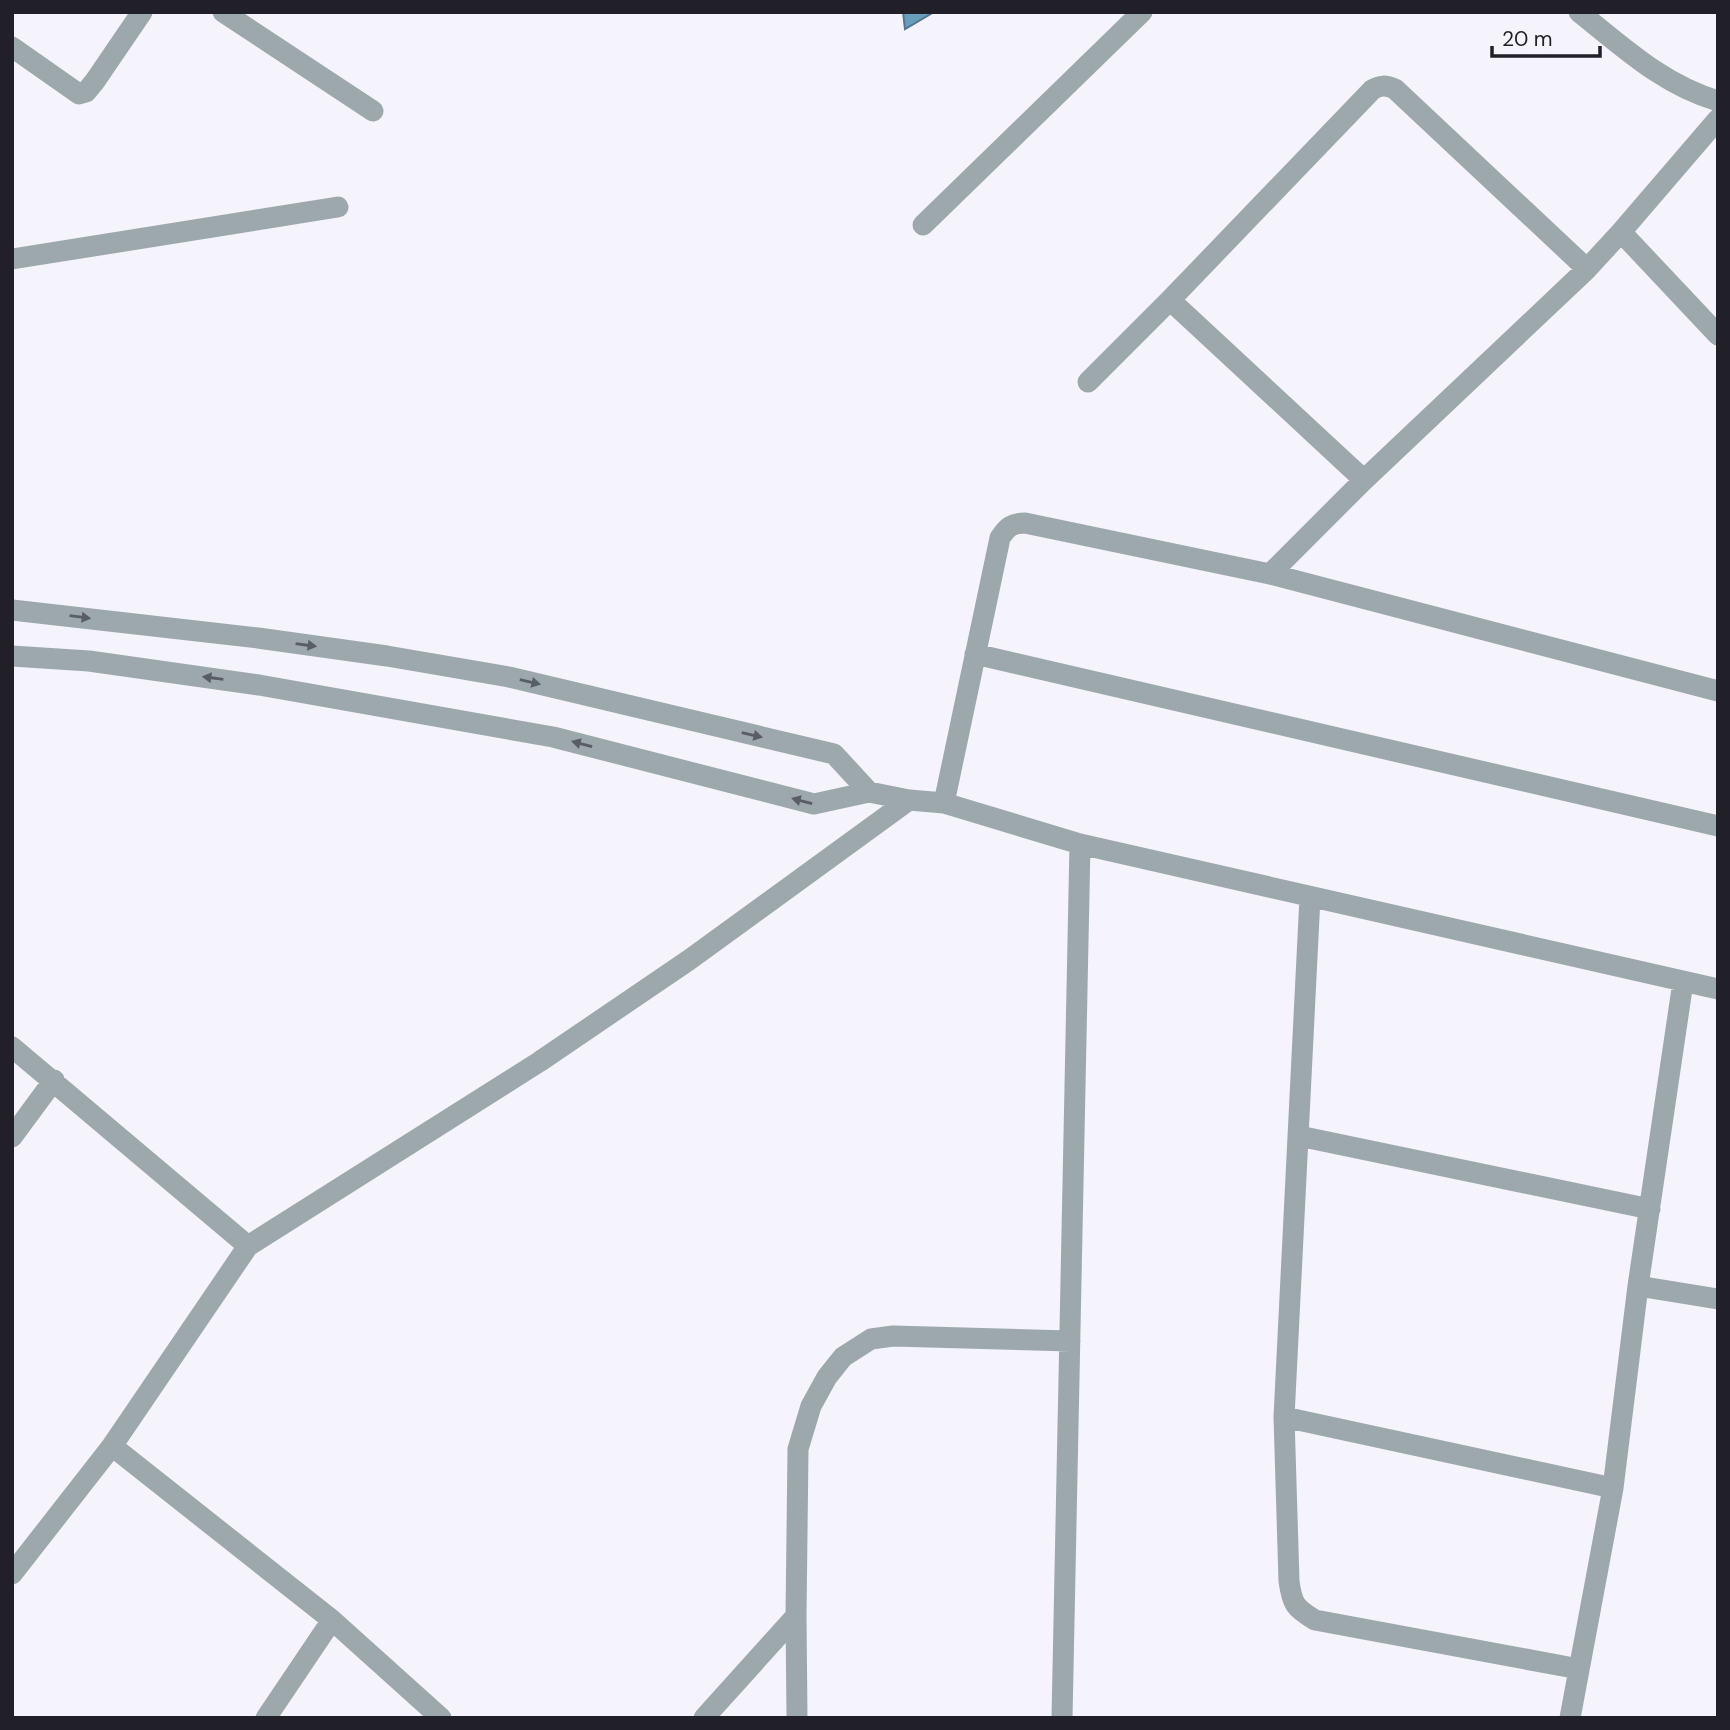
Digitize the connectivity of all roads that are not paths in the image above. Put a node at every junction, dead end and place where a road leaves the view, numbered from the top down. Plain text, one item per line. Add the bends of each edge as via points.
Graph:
1 (142, 12) edge
2 (222, 12) edge
3 (1142, 12) edge
4 (1579, 12) edge
5 (12, 47) edge
6 (1718, 101) edge
7 (373, 111) dead end
8 (1718, 119) edge
9 (338, 207) dead end
10 (923, 225) dead end
11 (1621, 232) junction
12 (12, 259) edge
13 (1587, 269) junction
14 (1170, 300) junction
15 (1718, 335) edge
16 (1088, 382) dead end
17 (1364, 480) junction
18 (1270, 575) junction
19 (12, 610) edge
20 (975, 654) junction
21 (12, 656) edge
22 (1718, 691) edge
23 (869, 792) junction
24 (909, 800) junction
25 (944, 803) junction
26 (1718, 826) edge
27 (1080, 844) junction
28 (1310, 897) junction
29 (1684, 982) junction
30 (1718, 989) edge
31 (12, 1047) edge
32 (54, 1080) junction
33 (1299, 1136) junction
34 (12, 1137) edge
35 (1650, 1209) junction
36 (248, 1246) junction
37 (1638, 1286) junction
38 (1718, 1299) edge
39 (1070, 1341) junction
40 (1284, 1417) junction
41 (112, 1446) junction
42 (1613, 1488) junction
43 (12, 1574) edge
44 (796, 1616) junction
45 (332, 1620) junction
46 (1579, 1669) junction
47 (266, 1718) edge
48 (441, 1718) edge
49 (704, 1718) edge
50 (797, 1718) edge
51 (1062, 1718) edge
52 (1570, 1718) edge

1 - 5 street via 95,82 79,94
2 - 7 street
3 - 10 street
4 - 6 street via 1658,75 1693,94
8 - 11 street
9 - 12 street
11 - 13 street
11 - 15 street
13 - 14 street via 1395,89 1383,85 1372,90
13 - 17 street
14 - 16 street
14 - 17 street
17 - 18 street
18 - 20 street via 1015,523 1000,538
18 - 22 street
19 -> 23 street via 258,638 509,677 834,754
20 - 25 street
20 - 26 street
23 -> 21 street via 814,804 553,737 259,685 89,661
23 - 24 street
24 - 25 street
24 - 36 street via 689,960 538,1062
25 - 27 street
27 - 28 street
27 - 39 street
28 - 29 street
28 - 33 street
29 - 30 street
29 - 35 street
31 - 32 street
32 - 34 street
32 - 36 street
33 - 35 street
33 - 40 street
35 - 37 street
36 - 41 street
37 - 38 street
37 - 42 street
39 - 44 street via 893,1336 871,1339 843,1357 811,1406 798,1449
39 - 51 street
40 - 42 street
40 - 46 street via 1289,1581 1298,1610 1315,1620
41 - 43 street
41 - 45 street
42 - 46 street
44 - 49 street
44 - 50 street
45 - 47 street
45 - 48 street
46 - 52 street

